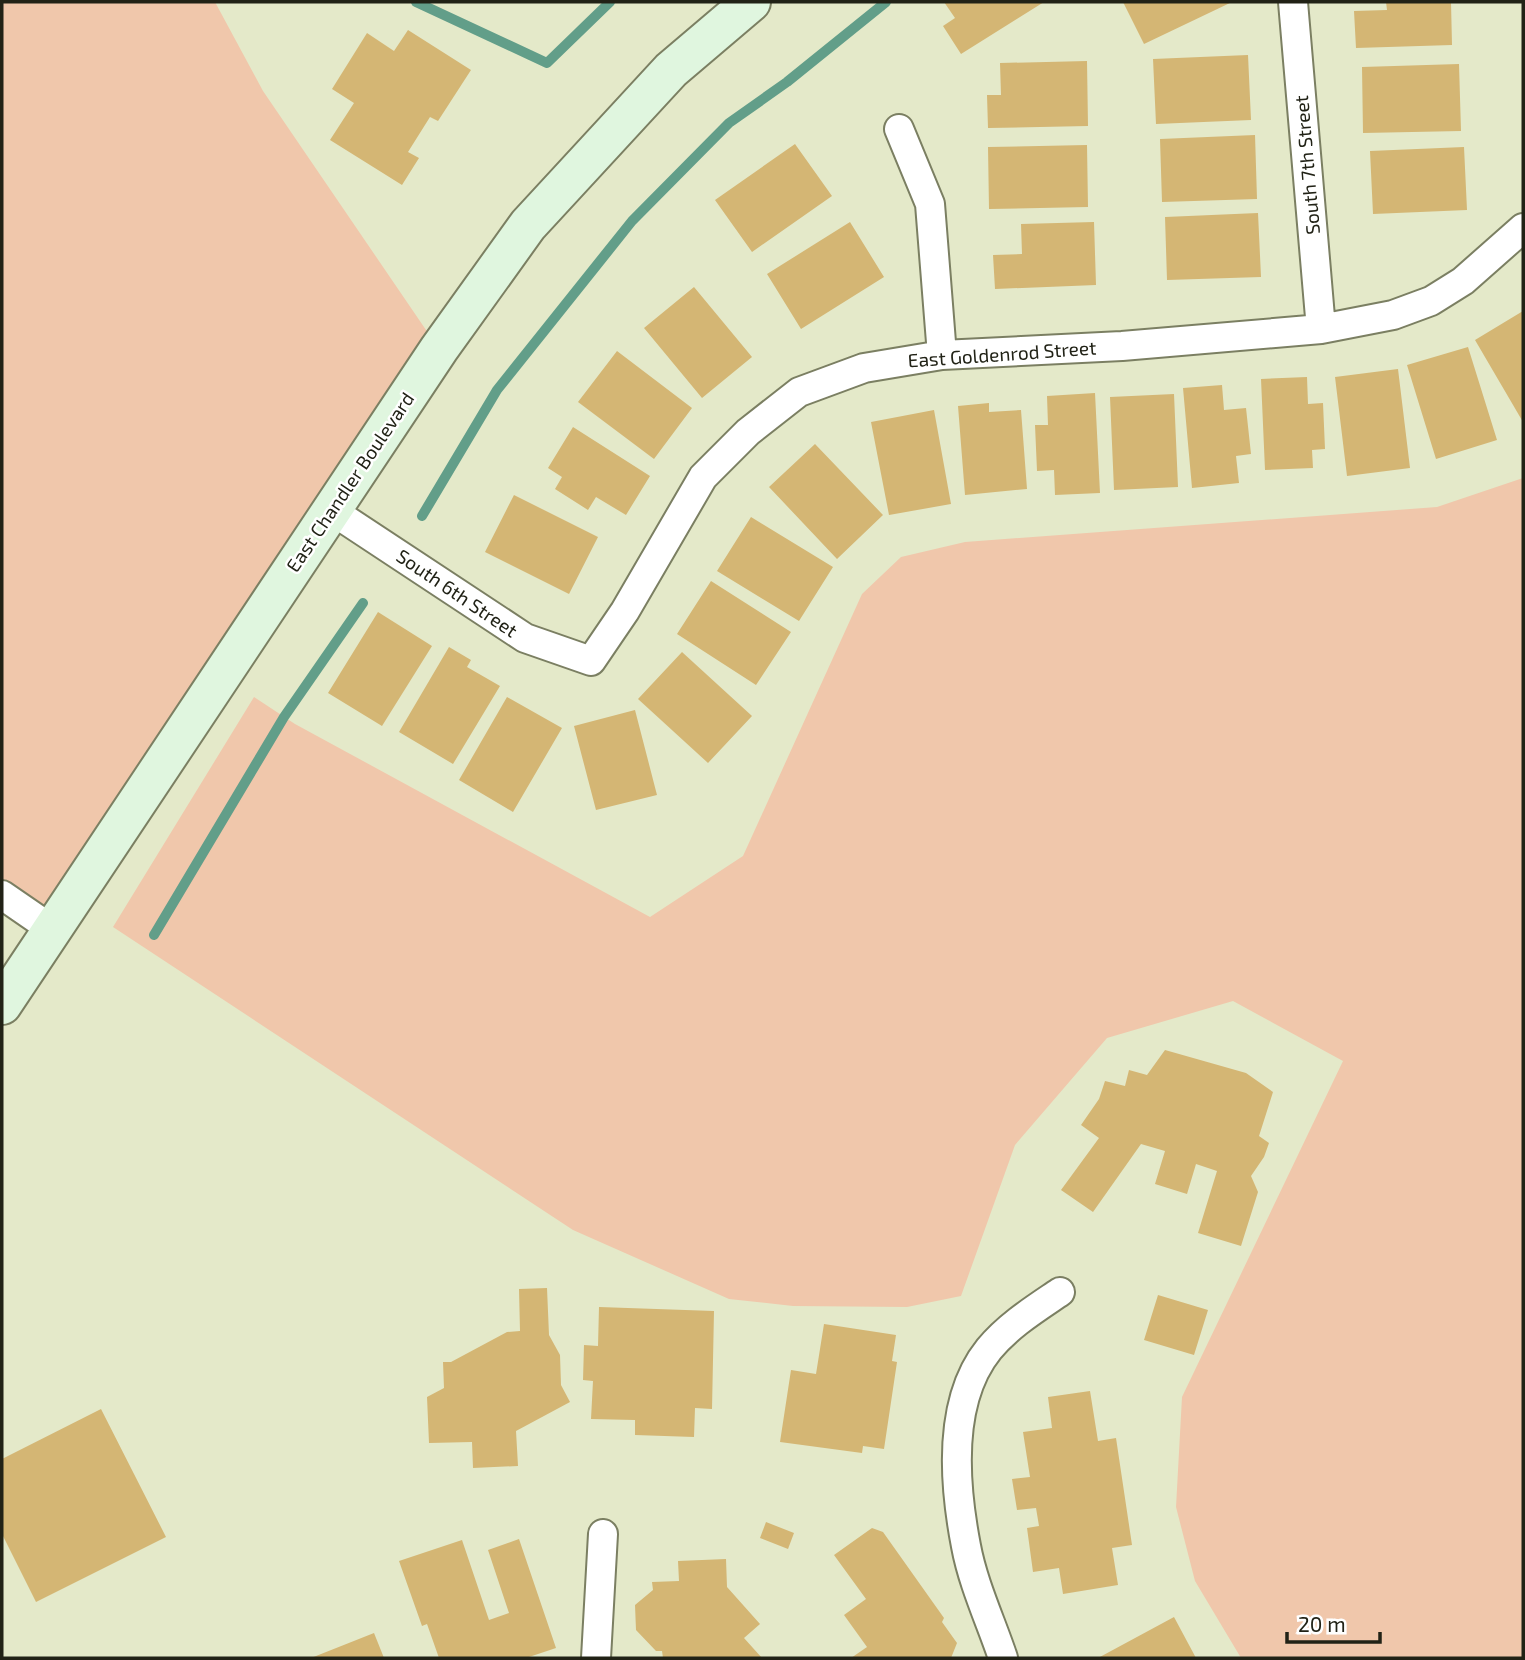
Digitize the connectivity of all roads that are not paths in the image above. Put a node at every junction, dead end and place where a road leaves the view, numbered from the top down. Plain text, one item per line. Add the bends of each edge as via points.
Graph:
1 (751, 2) edge
2 (1293, 2) edge
3 (898, 129) dead end
4 (1523, 228) edge
5 (1321, 329) junction
6 (942, 355) junction
7 (331, 510) junction
8 (590, 661) joint
9 (2, 895) edge
10 (50, 928) junction
11 (2, 1005) edge
12 (1060, 1292) dead end
13 (603, 1534) dead end
14 (596, 1658) edge
15 (1003, 1658) edge

1 - 7 main road, East Chandler Boulevard via 671,70 527,225
2 - 5 street, South 7th Street
3 - 6 street via 930,204
4 - 5 street, East Goldenrod Street via 1463,281 1431,301 1393,315
5 - 6 street, East Goldenrod Street
6 - 8 street, East Goldenrod Street via 864,368 799,391 748,432 703,477 625,611
7 - 8 street, South 6th Street via 524,638
7 - 10 main road, East Chandler Boulevard
9 - 10 street
10 - 11 main road, East Chandler Boulevard
12 - 15 street via 1012,1325 988,1350 972,1377 963,1406 958,1478 966,1548
13 - 14 street

